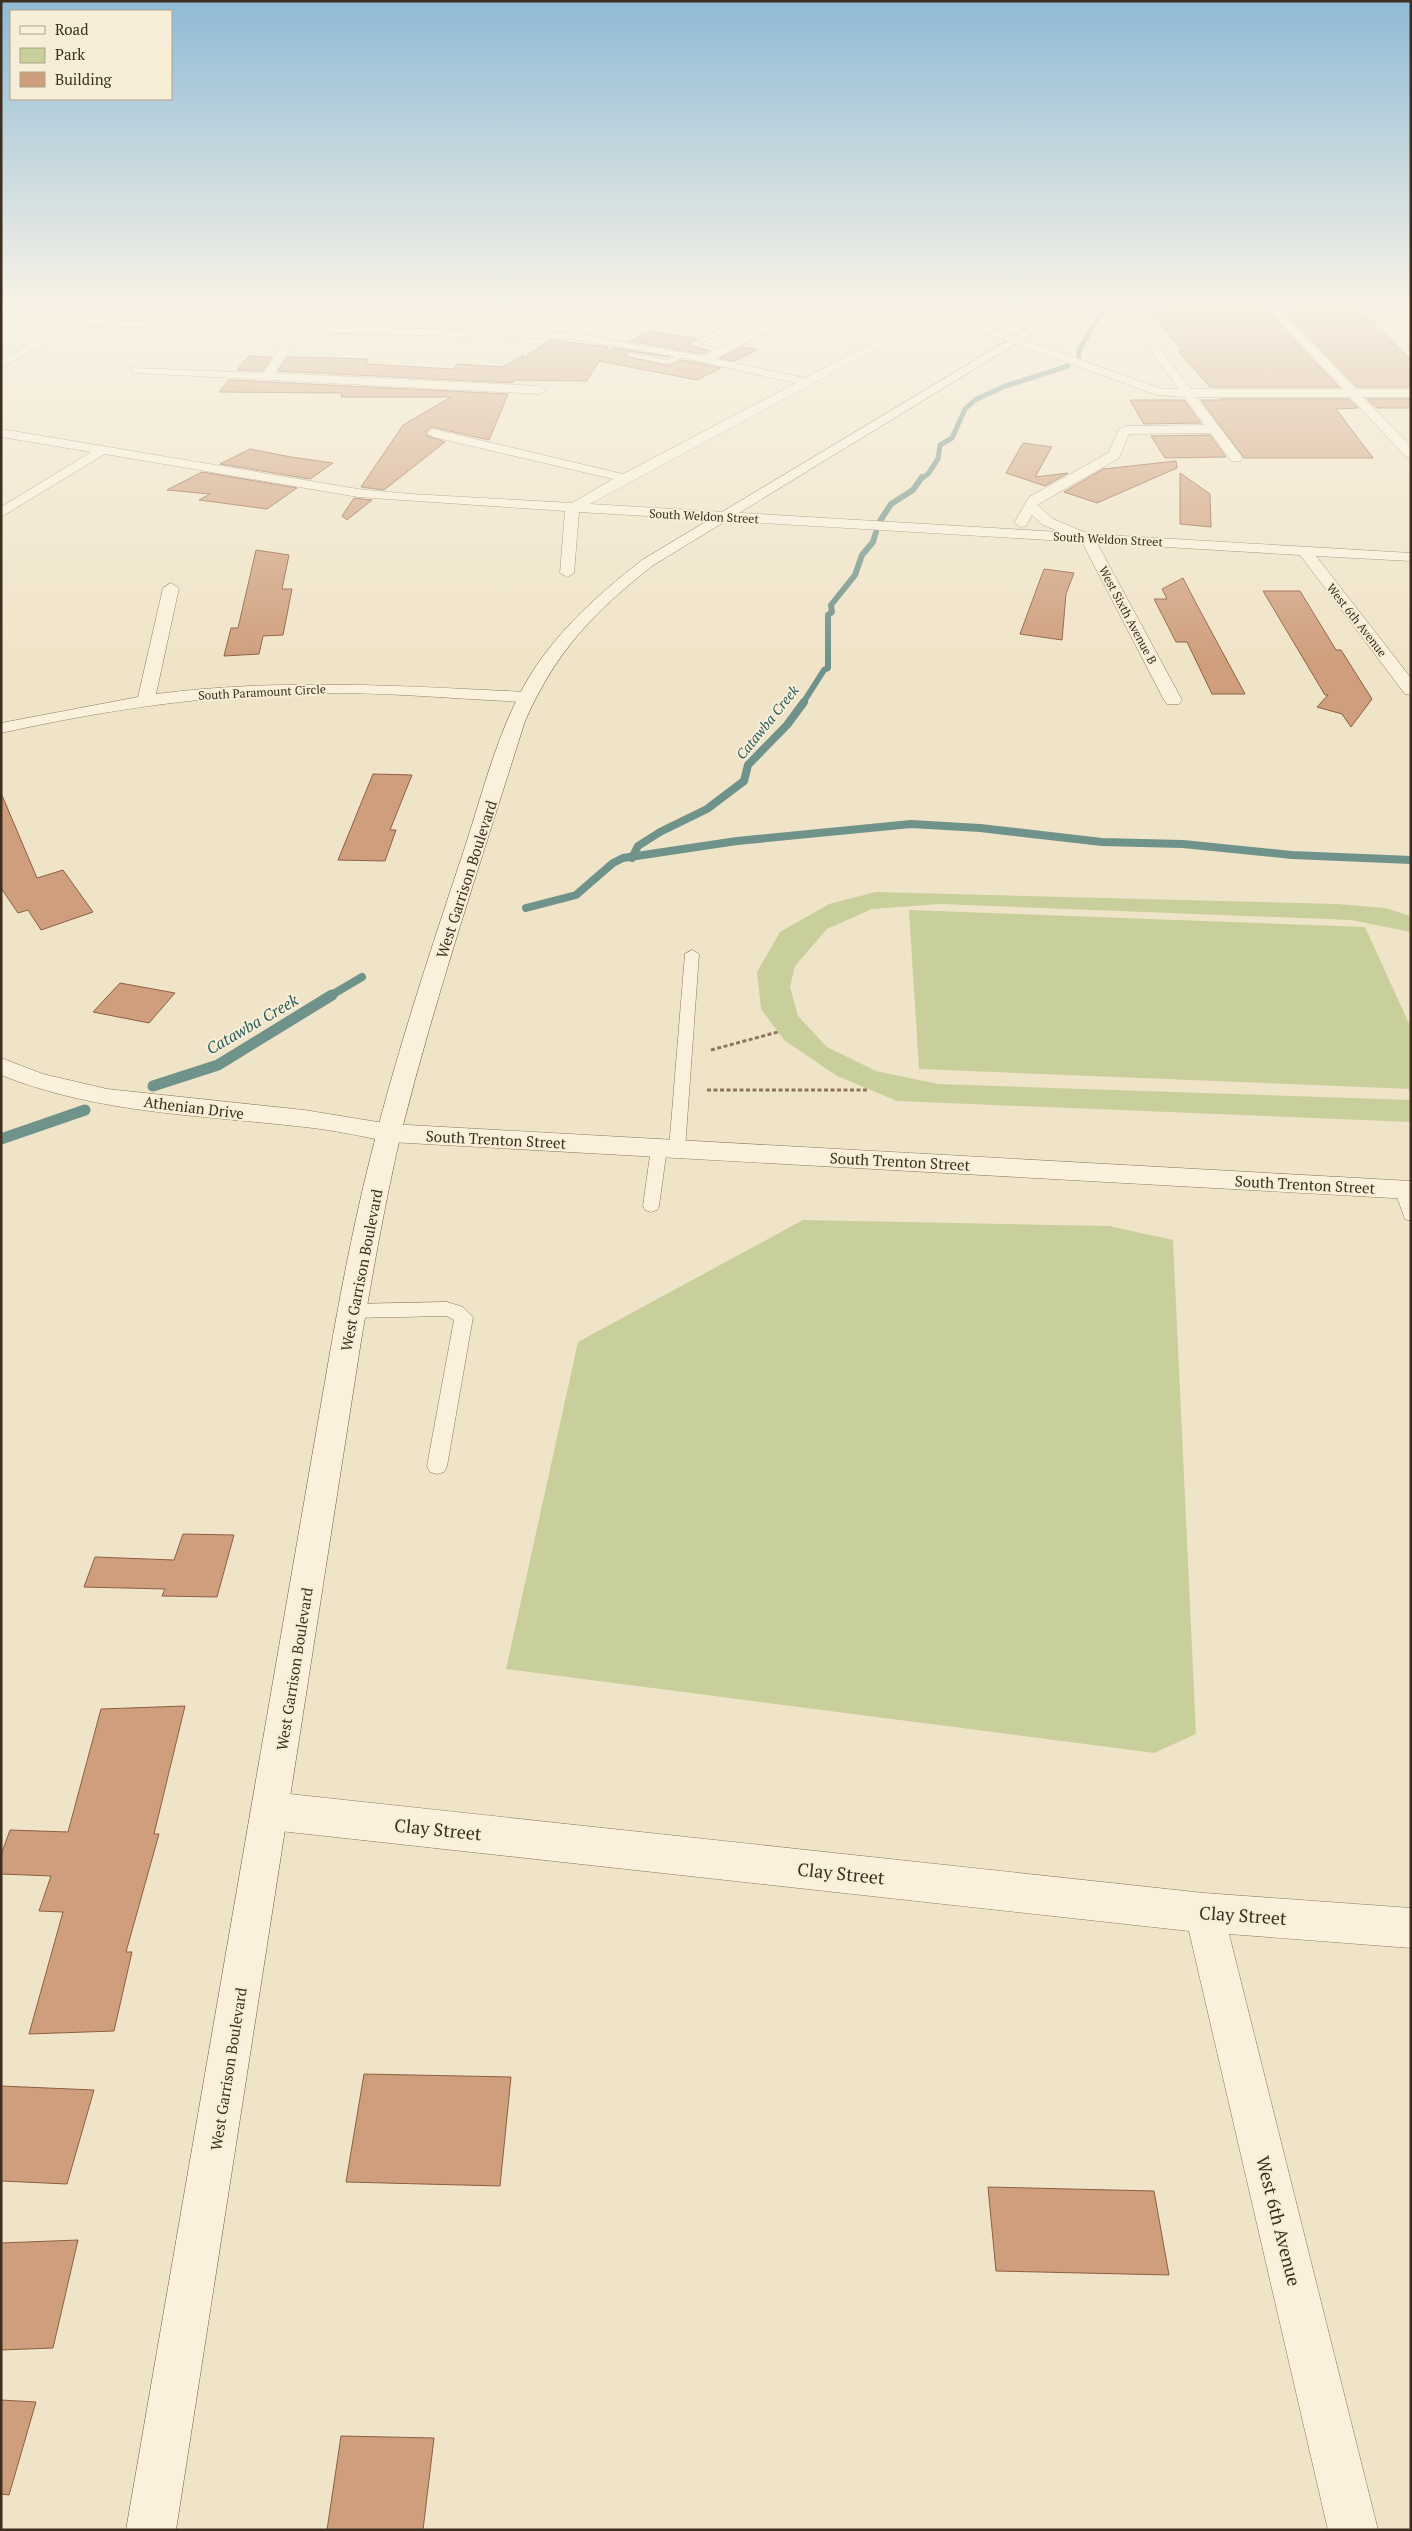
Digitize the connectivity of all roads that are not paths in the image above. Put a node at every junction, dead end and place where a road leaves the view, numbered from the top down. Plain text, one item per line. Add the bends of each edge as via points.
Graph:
1 (727, 424) edge
2 (878, 424) edge
3 (1210, 424) edge
4 (1382, 424) edge
5 (1214, 429) junction
6 (433, 432) dead end
7 (1, 433) edge
8 (103, 450) junction
9 (1411, 454) edge
10 (1236, 458) dead end
11 (624, 478) junction
12 (1028, 506) junction
13 (572, 509) junction
14 (1, 513) edge
15 (720, 518) junction
16 (1018, 534) junction
17 (1087, 538) junction
18 (1304, 550) junction
19 (1411, 557) edge
20 (567, 573) dead end
21 (171, 588) dead end
22 (1411, 690) edge
23 (526, 697) junction
24 (146, 699) junction
25 (1173, 700) dead end
26 (1, 728) edge
27 (692, 954) dead end
28 (1, 1066) edge
29 (390, 1133) junction
30 (668, 1148) junction
31 (1406, 1189) edge
32 (652, 1206) dead end
33 (1411, 1215) edge
34 (352, 1311) junction
35 (437, 1466) dead end
36 (271, 1811) junction
37 (1204, 1913) junction
38 (1411, 1928) edge
39 (151, 2530) edge
40 (1353, 2530) edge

1 - 11 street
2 - 15 street, West Garrison Boulevard
3 - 5 street
4 - 9 street
5 - 10 street
5 - 12 street via 1126,430 1122,432 1114,455 1043,494
6 - 11 street
7 - 8 street, South Weldon Street
8 - 13 street, South Weldon Street via 358,493
8 - 14 street
11 - 13 street
12 - 16 street
12 - 17 street via 1048,522
13 - 15 street, South Weldon Street
13 - 20 street
15 - 16 street, South Weldon Street
15 - 23 street, West Garrison Boulevard via 646,563 604,597 558,644
16 - 17 street, South Weldon Street
17 - 18 street, South Weldon Street
17 - 25 street, West Sixth Avenue B
18 - 19 street, South Weldon Street
18 - 22 street, West 6th Avenue
21 - 24 street
23 - 24 street, South Paramount Circle via 316,688
23 - 29 street, West Garrison Boulevard via 432,985
24 - 26 street, South Paramount Circle
27 - 30 lane via 681,1090
28 - 29 street, Athenian Drive via 80,1092 196,1109 292,1117
29 - 30 street, South Trenton Street
29 - 34 street, West Garrison Boulevard
30 - 31 street, South Trenton Street
30 - 32 lane
31 - 33 lane
34 - 35 lane via 447,1309 464,1317
34 - 36 street, West Garrison Boulevard
36 - 37 street, Clay Street
36 - 39 street, West Garrison Boulevard
37 - 38 street, Clay Street
37 - 40 street, West 6th Avenue

